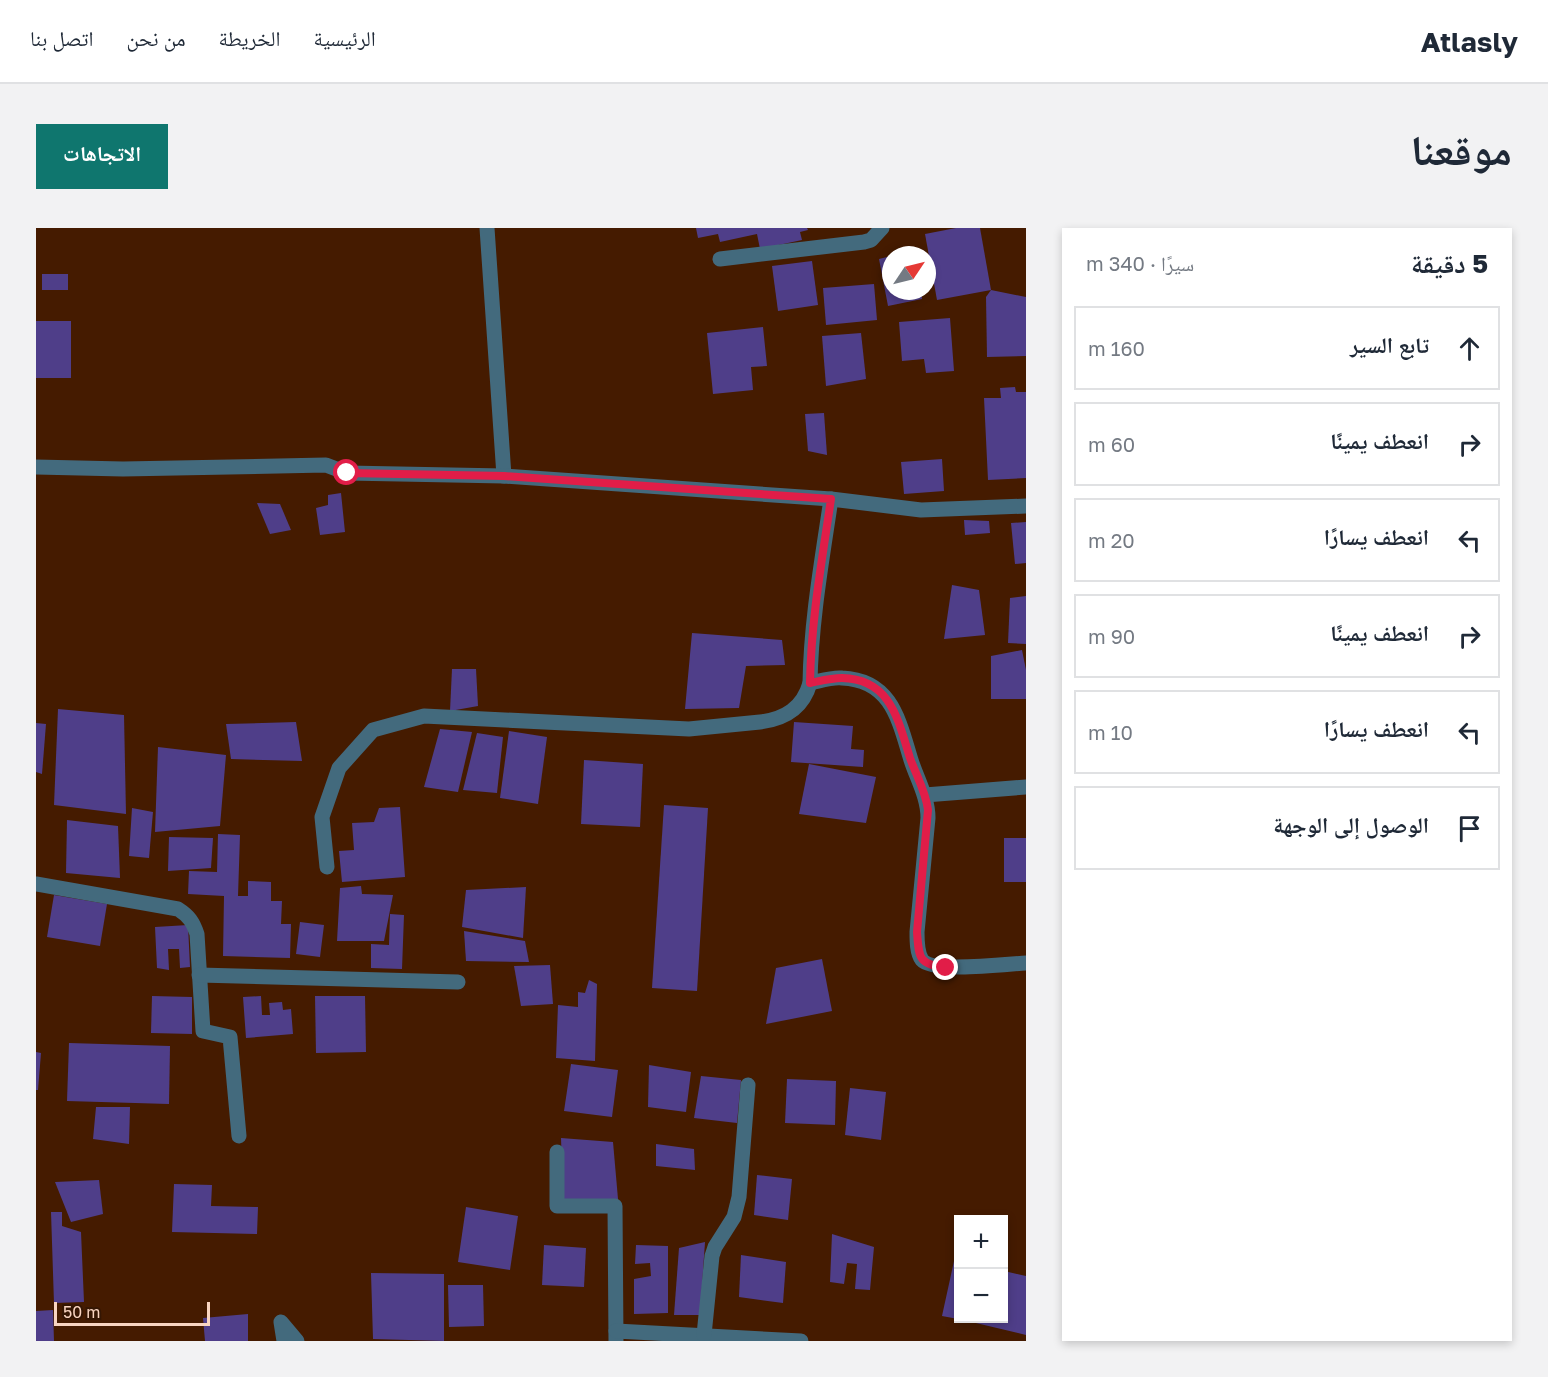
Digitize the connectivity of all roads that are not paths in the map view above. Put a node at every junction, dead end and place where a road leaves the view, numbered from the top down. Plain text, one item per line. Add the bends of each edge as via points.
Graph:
1 (487, 228) edge
2 (882, 228) edge
3 (720, 259) dead end
4 (36, 467) edge
5 (504, 476) junction
6 (831, 499) junction
7 (1026, 506) edge
8 (810, 683) junction
9 (1026, 787) edge
10 (925, 795) junction
11 (327, 867) dead end
12 (36, 884) edge
13 (1026, 963) edge
14 (199, 975) junction
15 (458, 982) dead end
16 (748, 1085) dead end
17 (239, 1136) dead end
18 (557, 1152) dead end
19 (704, 1335) junction
20 (616, 1336) edge
21 (284, 1341) edge
22 (297, 1341) edge
23 (801, 1341) edge

1 - 5 street
2 - 3 street via 864,242
4 - 5 street via 326,465 347,473
5 - 6 street
6 - 7 street via 921,510
6 - 8 street via 815,605
8 - 10 street via 843,678 880,690 897,716
8 - 11 street via 797,707 760,722 689,729 424,716 373,730 339,768 322,817
9 - 10 street
10 - 13 street via 928,818 917,932 922,960 930,966 946,968
12 - 14 street via 178,909 194,924
14 - 15 street
14 - 17 street via 203,1031 230,1037
16 - 19 street via 739,1197 734,1217 712,1256
18 - 20 street via 557,1206 615,1206
19 - 20 street
19 - 23 street
21 - 22 street via 281,1322

